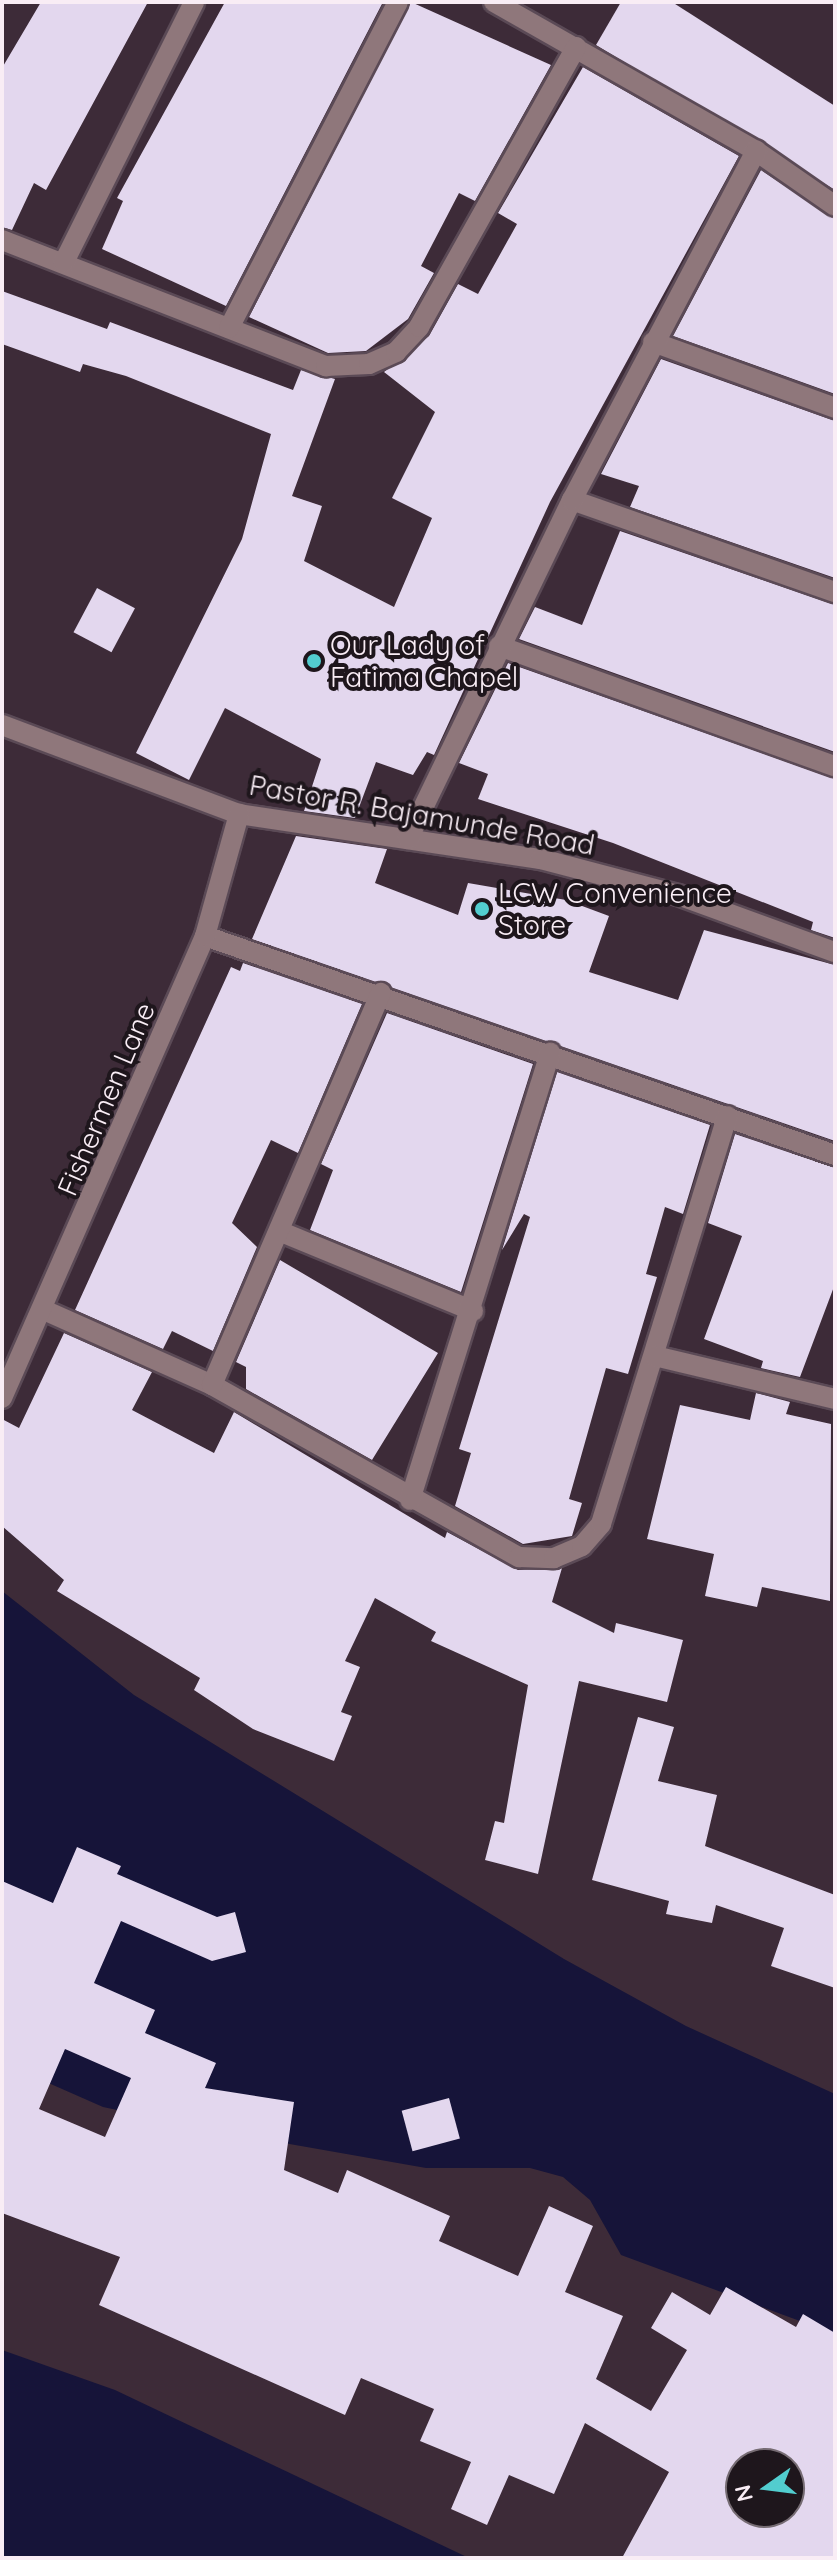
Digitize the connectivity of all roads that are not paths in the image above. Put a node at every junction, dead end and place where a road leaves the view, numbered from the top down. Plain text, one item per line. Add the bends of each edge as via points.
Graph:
1 (194, 2) edge
2 (398, 2) edge
3 (494, 2) edge
4 (576, 47) junction
5 (756, 151) junction
6 (835, 206) edge
7 (2, 240) edge
8 (64, 262) junction
9 (229, 328) junction
10 (653, 342) junction
11 (835, 408) edge
12 (572, 500) junction
13 (835, 592) edge
14 (499, 646) junction
15 (2, 725) edge
16 (835, 766) edge
17 (239, 814) junction
18 (408, 839) junction
19 (205, 936) junction
20 (835, 952) edge
21 (381, 993) junction
22 (550, 1052) junction
23 (727, 1116) junction
24 (835, 1155) edge
25 (279, 1231) junction
26 (46, 1311) junction
27 (473, 1311) junction
28 (655, 1356) junction
29 (212, 1385) junction
30 (2, 1398) edge
31 (835, 1399) edge
32 (410, 1500) junction

1 - 8 street
2 - 9 street
3 - 4 street
4 - 5 street
4 - 9 street via 419,327 396,352 369,364 326,366
5 - 6 street
5 - 10 street
7 - 8 street
8 - 9 street
10 - 11 street
10 - 12 street
12 - 13 street
12 - 14 street
14 - 16 street
14 - 18 street
15 - 17 street, Pastor R. Bajamunde Road
17 - 18 street, Pastor R. Bajamunde Road
17 - 19 street, Fishermen Lane
18 - 20 street, Pastor R. Bajamunde Road via 541,859 663,891
19 - 21 street
19 - 26 street, Fishermen Lane
21 - 22 street
21 - 25 street
22 - 23 street
22 - 27 street
23 - 24 street
23 - 28 street
25 - 27 street
25 - 29 street
26 - 29 street
26 - 30 street, Fishermen Lane
27 - 32 street
28 - 31 street
28 - 32 street via 601,1524 582,1546 554,1558 519,1557
29 - 32 street

